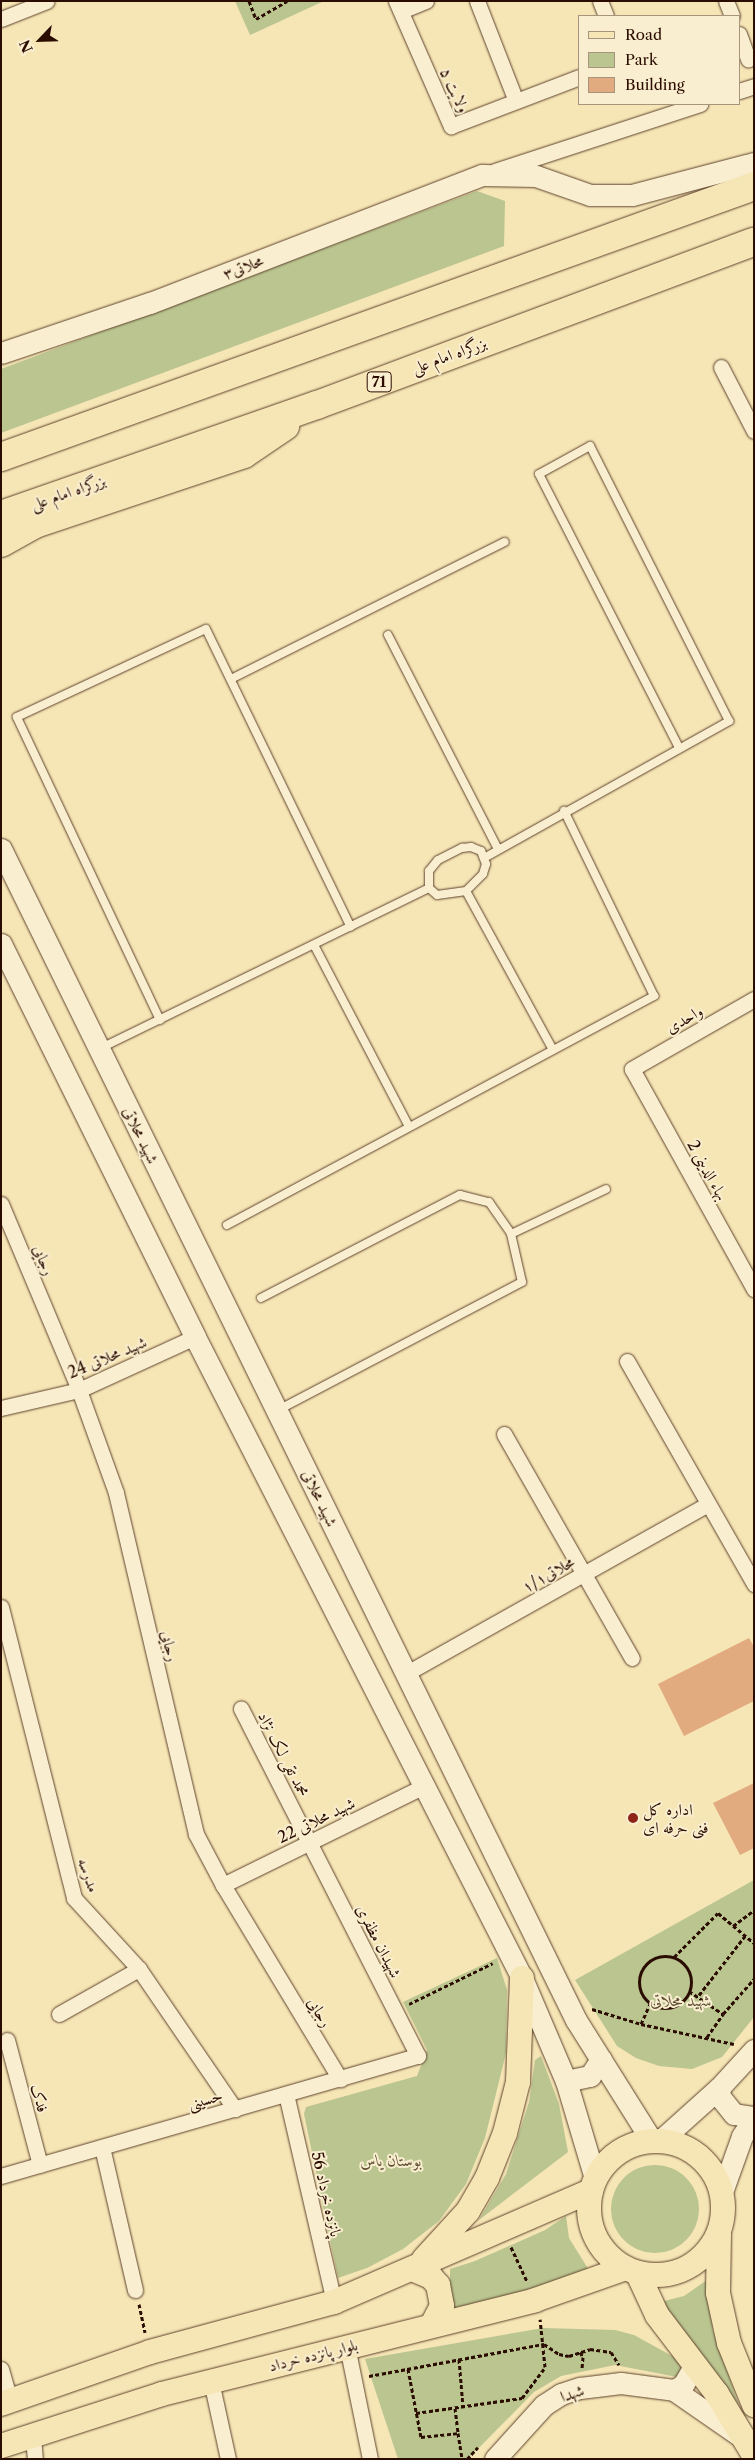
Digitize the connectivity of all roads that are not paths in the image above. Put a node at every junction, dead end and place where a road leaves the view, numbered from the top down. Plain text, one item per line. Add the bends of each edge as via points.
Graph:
1 (47, 1) edge
2 (426, 1) edge
3 (477, 1) edge
4 (600, 1) edge
5 (726, 1) edge
6 (399, 6) edge
7 (606, 15) edge
8 (732, 15) edge
9 (1, 19) edge
10 (740, 37) edge
11 (748, 59) dead end
12 (578, 77) edge
13 (754, 86) edge
14 (740, 91) edge
15 (516, 101) junction
16 (697, 105) edge
17 (754, 163) edge
18 (482, 175) junction
19 (754, 186) edge
20 (754, 242) edge
21 (1, 353) edge
22 (721, 367) dead end
23 (317, 405) junction
24 (754, 430) edge
25 (1, 457) edge
26 (1, 515) edge
27 (505, 542) dead end
28 (1, 543) edge
29 (388, 635) dead end
30 (230, 679) junction
31 (679, 748) junction
32 (564, 811) junction
33 (1, 849) edge
34 (498, 849) junction
35 (484, 858) junction
36 (429, 888) junction
37 (466, 891) junction
38 (351, 926) junction
39 (1, 944) edge
40 (314, 945) junction
41 (754, 999) edge
42 (160, 1020) junction
43 (98, 1049) junction
44 (553, 1050) junction
45 (632, 1069) joint
46 (409, 1127) junction
47 (606, 1189) dead end
48 (1, 1204) edge
49 (227, 1224) dead end
50 (511, 1234) junction
51 (754, 1288) edge
52 (262, 1298) dead end
53 (195, 1337) junction
54 (627, 1361) dead end
55 (79, 1390) junction
56 (1, 1408) edge
57 (278, 1410) junction
58 (504, 1434) dead end
59 (708, 1504) junction
60 (584, 1574) junction
61 (754, 1584) edge
62 (1, 1607) edge
63 (632, 1658) dead end
64 (405, 1674) junction
65 (241, 1708) dead end
66 (424, 1786) junction
67 (309, 1842) junction
68 (223, 1886) junction
69 (139, 1969) junction
70 (522, 1978) junction
71 (59, 2014) dead end
72 (7, 2040) dead end
73 (749, 2048) edge
74 (418, 2056) joint
75 (601, 2059) junction
76 (340, 2078) junction
77 (566, 2082) junction
78 (719, 2088) junction
79 (286, 2094) junction
80 (235, 2109) junction
81 (754, 2118) edge
82 (656, 2141) junction
83 (102, 2147) junction
84 (40, 2165) junction
85 (1, 2176) edge
86 (593, 2184) junction
87 (722, 2192) junction
88 (719, 2234) junction
89 (416, 2267) junction
90 (632, 2271) junction
91 (135, 2290) road end
92 (334, 2302) junction
93 (432, 2324) junction
94 (346, 2346) junction
95 (695, 2365) junction
96 (1, 2369) edge
97 (211, 2381) junction
98 (674, 2390) junction
99 (5, 2403) edge
100 (754, 2405) edge
101 (1, 2446) edge
102 (750, 2447) edge
103 (34, 2448) edge
104 (228, 2459) edge
105 (370, 2459) edge
106 (495, 2459) edge

1 - 9 street
2 - 6 street
3 - 15 street
4 - 7 street
5 - 8 street
6 - 15 street, ولایت ۵ via 451,126
10 - 11 street
12 - 15 street, ولایت ۵
13 - 14 street
16 - 18 street
17 - 18 main road via 632,195 590,195 536,176
18 - 21 main road, محلاتی۳ via 150,303
19 - 25 highway
20 - 23 highway, بزرگراه امام علی / 71
22 - 24 street
23 - 26 highway, بزرگراه امام علی / 71
23 - 28 highway via 244,454 35,524
27 - 30 lane
29 - 34 lane
30 - 38 lane
30 - 42 lane via 206,629 17,718
31 - 31 lane via 539,474 590,446 729,720
31 - 32 lane
32 - 34 lane
32 - 44 lane via 654,996
33 - 43 main road, شهید محلاتی
34 - 35 lane
35 - 36 lane via 481,851 471,847 452,852 438,860 429,871
35 - 37 lane via 483,874
36 - 37 lane via 437,895
36 - 38 lane
37 - 44 lane
38 - 40 lane
39 - 53 main road
40 - 42 lane
40 - 46 lane
41 - 45 street, واحدی
42 - 43 lane
43 - 57 main road, شهید محلاتی
44 - 46 lane
45 - 51 street, بهاء الدینی 2
46 - 49 lane
47 - 50 lane
48 - 55 street, رجایی
50 - 52 lane via 489,1202 460,1194
50 - 57 lane via 522,1282
53 - 55 street, شهید محلاتی 24
53 - 66 main road
54 - 59 street
55 - 56 street, شهید محلاتی 24
55 - 68 street, رجایی via 116,1493 196,1834
57 - 64 main road, شهید محلاتی
58 - 60 street
59 - 60 street, محلاتی۱/۱
59 - 61 street
60 - 63 street
60 - 64 street, محلاتی۱/۱
62 - 69 street, مدرسه via 74,1898
64 - 75 main road, شهید محلاتی via 566,2000
65 - 67 street, محمد تقی لک نژاد
66 - 67 street, شهید محلاتی 22
66 - 70 main road
67 - 68 street, شهید محلاتی 22
67 - 74 street, شهیدان مظفری
68 - 76 street, رجایی
69 - 71 street
69 - 80 street, مدرسه
70 - 77 main road
70 - 89 main road via 518,2082 505,2133 487,2178 468,2211
72 - 84 street, فدک
73 - 78 main road
74 - 76 street, حسینی
75 - 77 main road via 590,2076
75 - 82 main road, شهید محلاتی
76 - 79 street, حسینی
77 - 86 main road
78 - 81 main road via 720,2098 734,2114
78 - 82 main road
79 - 80 street, حسینی
79 - 92 street, پانزده خرداد 56
80 - 83 street, حسینی
81 - 87 main road via 742,2136
82 - 86 main road via 630,2146 616,2154
82 - 87 main road via 693,2151 716,2176
83 - 84 street, حسینی
83 - 91 street
84 - 85 street, حسینی
86 - 89 main road
86 - 90 main road via 589,2217 594,2236 605,2253
87 - 88 main road via 724,2206
88 - 90 main road via 711,2248 686,2269 671,2275
88 - 100 main road via 718,2293 729,2342
89 - 92 main road
89 - 93 main road via 438,2286 442,2306
90 - 93 main road, بلوار پانزده خرداد via 535,2300
90 - 95 main road via 657,2316
92 - 99 main road via 150,2352
93 - 94 main road, بلوار پانزده خرداد
94 - 97 main road, بلوار پانزده خرداد
94 - 105 street
95 - 98 main road via 683,2385
95 - 102 main road
96 - 99 street
97 - 103 main road, بلوار پانزده خرداد
97 - 104 street
98 - 102 main road, شهدا
98 - 106 main road, شهدا via 621,2383 561,2394 524,2425
101 - 103 main road, بلوار پانزده خرداد

